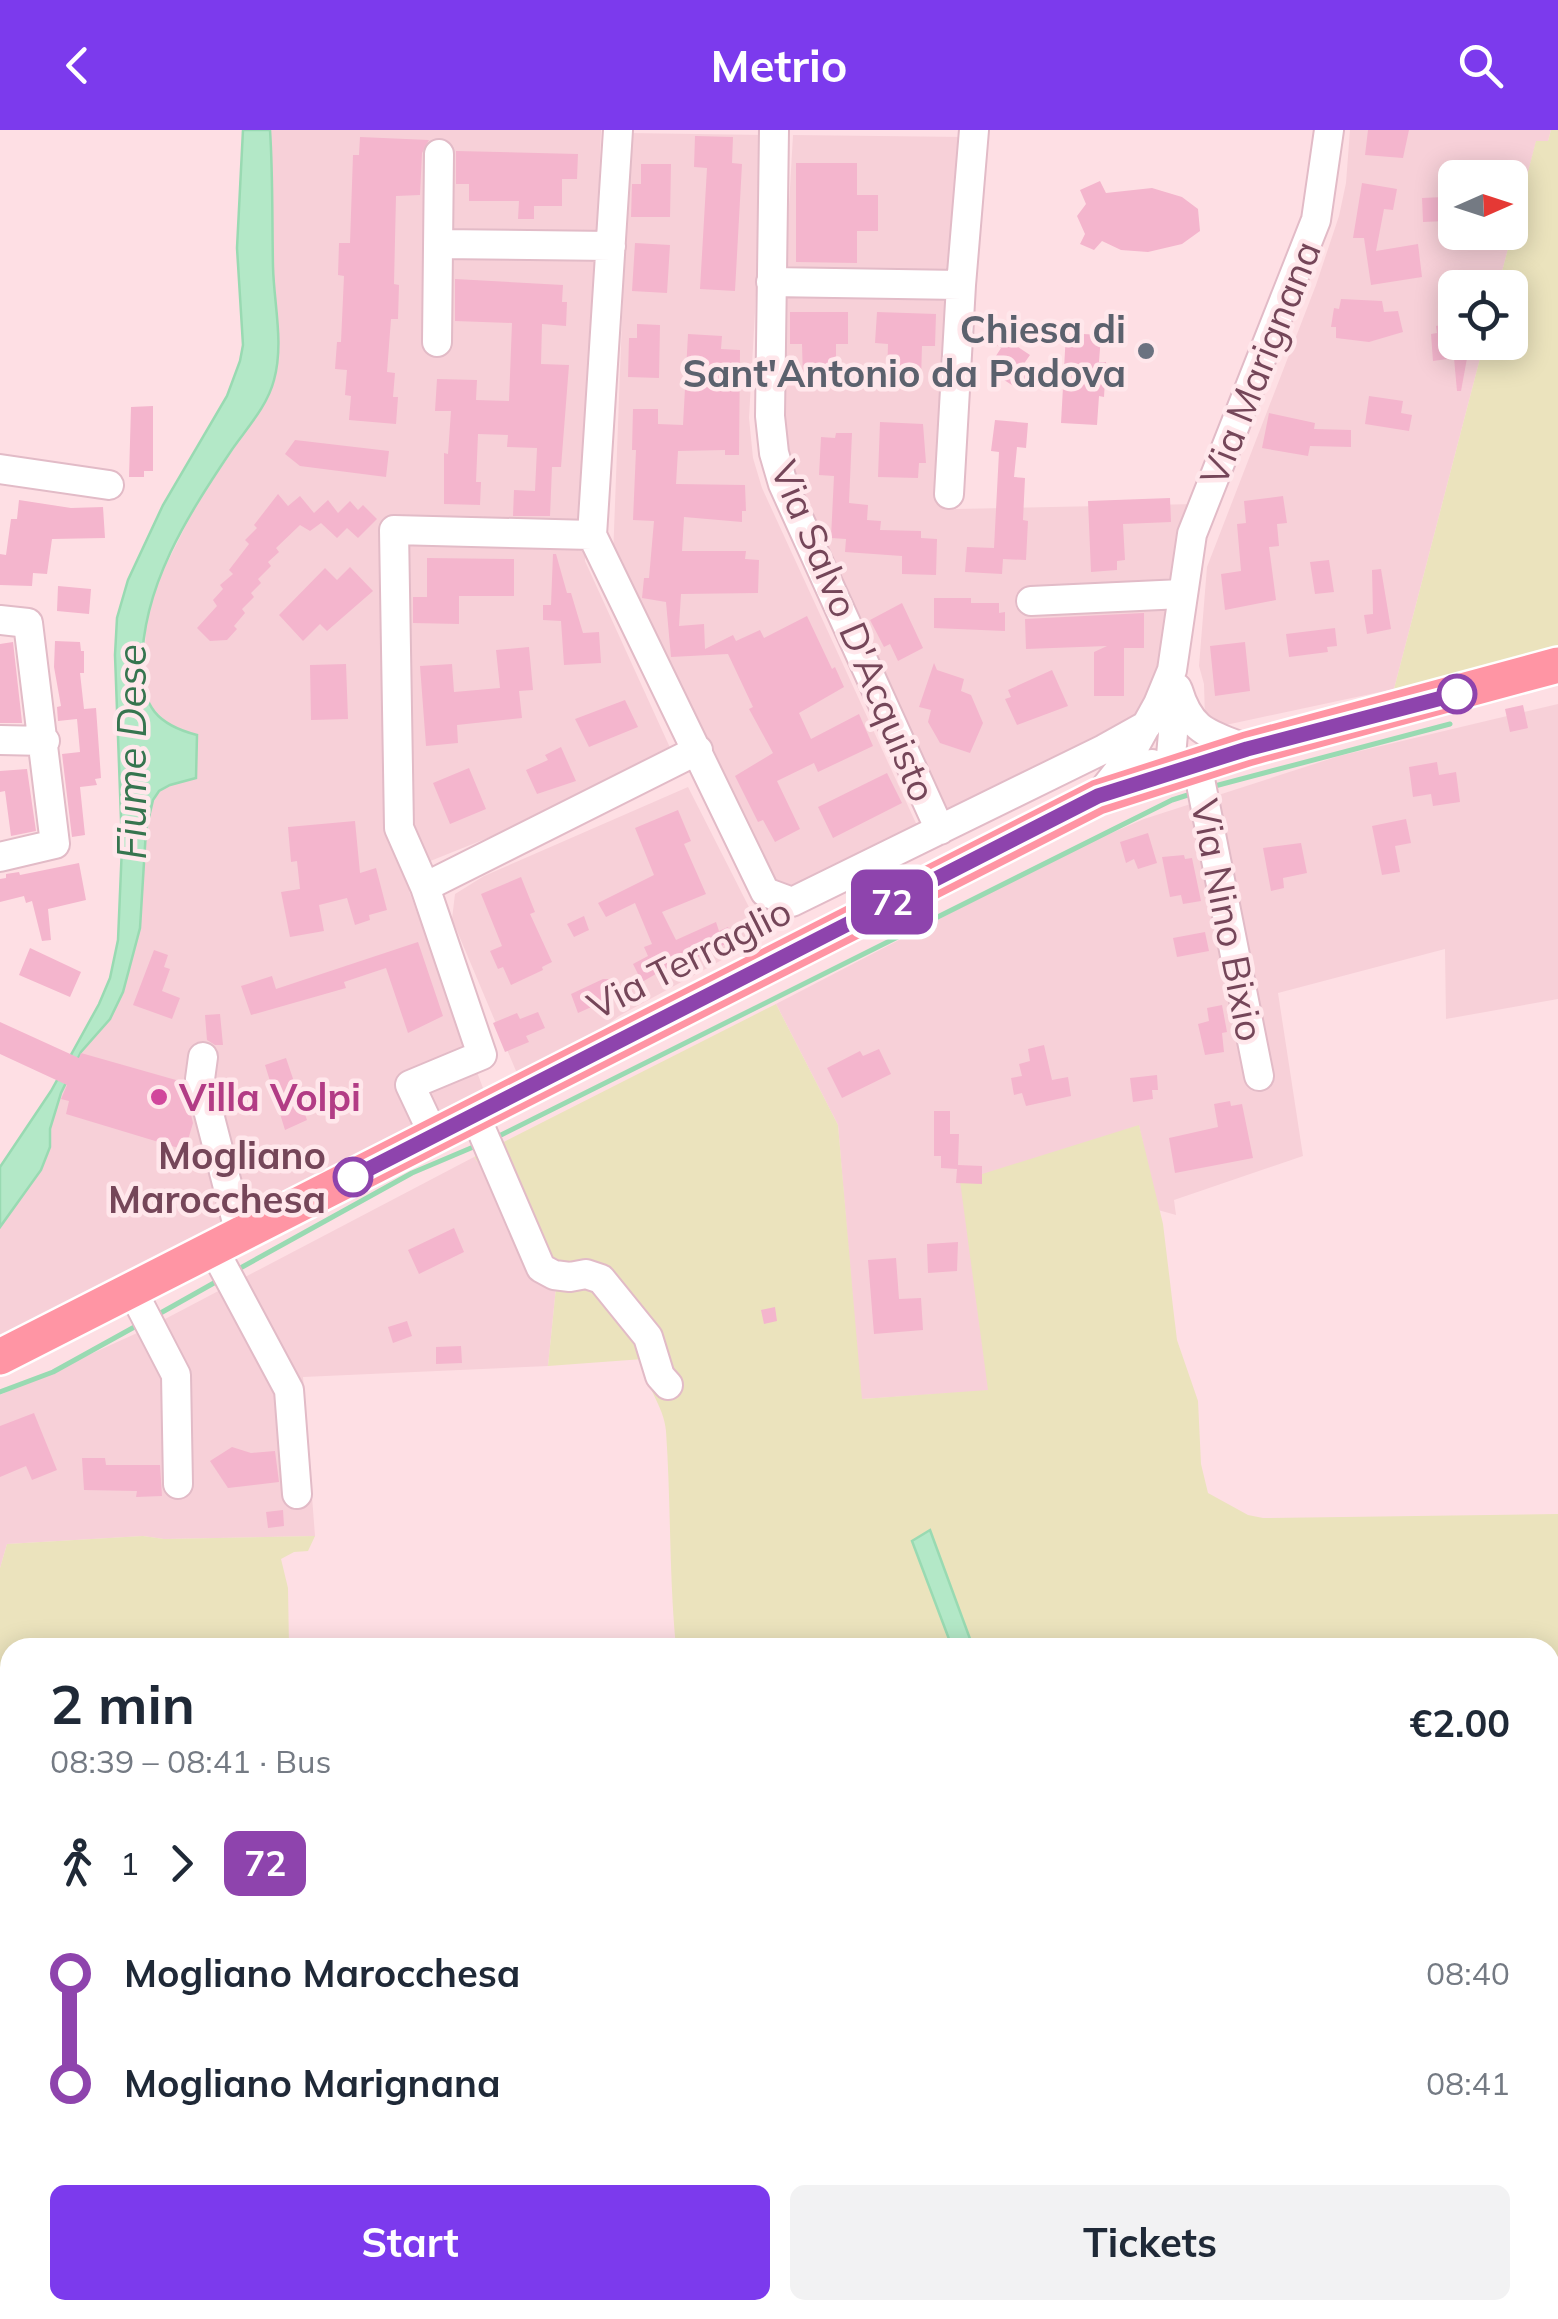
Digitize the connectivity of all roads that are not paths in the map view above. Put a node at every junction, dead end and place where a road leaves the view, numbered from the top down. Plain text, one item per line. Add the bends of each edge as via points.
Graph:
1 (618, 130) edge
2 (774, 130) edge
3 (974, 130) edge
4 (1329, 130) edge
5 (439, 154) dead end
6 (439, 244) junction
7 (611, 246) junction
8 (771, 282) junction
9 (961, 284) junction
10 (437, 342) dead end
11 (0, 469) edge
12 (109, 485) dead end
13 (949, 494) dead end
14 (592, 535) junction
15 (1182, 594) junction
16 (1032, 601) dead end
17 (14, 621) edge
18 (1558, 665) edge
19 (1174, 679) junction
20 (1146, 725) junction
21 (0, 740) edge
22 (45, 741) junction
23 (1247, 749) junction
24 (698, 750) junction
25 (1162, 774) junction
26 (1201, 780) junction
27 (1098, 796) junction
28 (940, 830) junction
29 (0, 858) edge
30 (426, 887) junction
31 (203, 1057) dead end
32 (1259, 1076) dead end
33 (429, 1127) junction
34 (482, 1132) junction
35 (227, 1258) junction
36 (143, 1310) junction
37 (0, 1357) edge
38 (668, 1385) dead end
39 (178, 1484) dead end
40 (297, 1494) dead end

1 - 7 street
2 - 8 street, Via Salvo D'Acquisto
3 - 9 street
4 - 15 street, Via Marignana via 1316,220 1192,534
5 - 6 street
6 - 7 street
6 - 10 street
7 - 14 street
8 - 9 street
8 - 28 street, Via Salvo D'Acquisto via 770,416 782,484
9 - 13 street
11 - 12 street
14 - 24 street
14 - 30 street via 394,530 399,828
15 - 16 street
15 - 19 street, Via Marignana
17 - 22 street
18 - 23 main road, Via Terraglio
19 - 20 street, Via Marignana
19 - 23 street via 1199,730
19 - 25 street, Via Marignana via 1172,756
20 - 25 street via 1147,760
20 - 27 street, Via Marignana
20 - 28 street
21 - 22 street
22 - 29 street via 55,844
23 - 26 main road, Via Terraglio
24 - 28 street via 765,892 792,902
24 - 30 street
25 - 26 main road, Via Terraglio
25 - 27 main road, Via Terraglio
26 - 32 street, Via Nino Bixio
27 - 34 main road, Via Terraglio
30 - 33 street via 482,1055 410,1085
31 - 35 street via 200,1080
33 - 34 main road, Via Terraglio
33 - 35 main road, Via Terraglio
34 - 38 street via 541,1268 601,1279 648,1337
35 - 36 main road, Via Terraglio
35 - 40 street via 288,1390
36 - 37 main road, Via Terraglio
36 - 39 street via 176,1375

